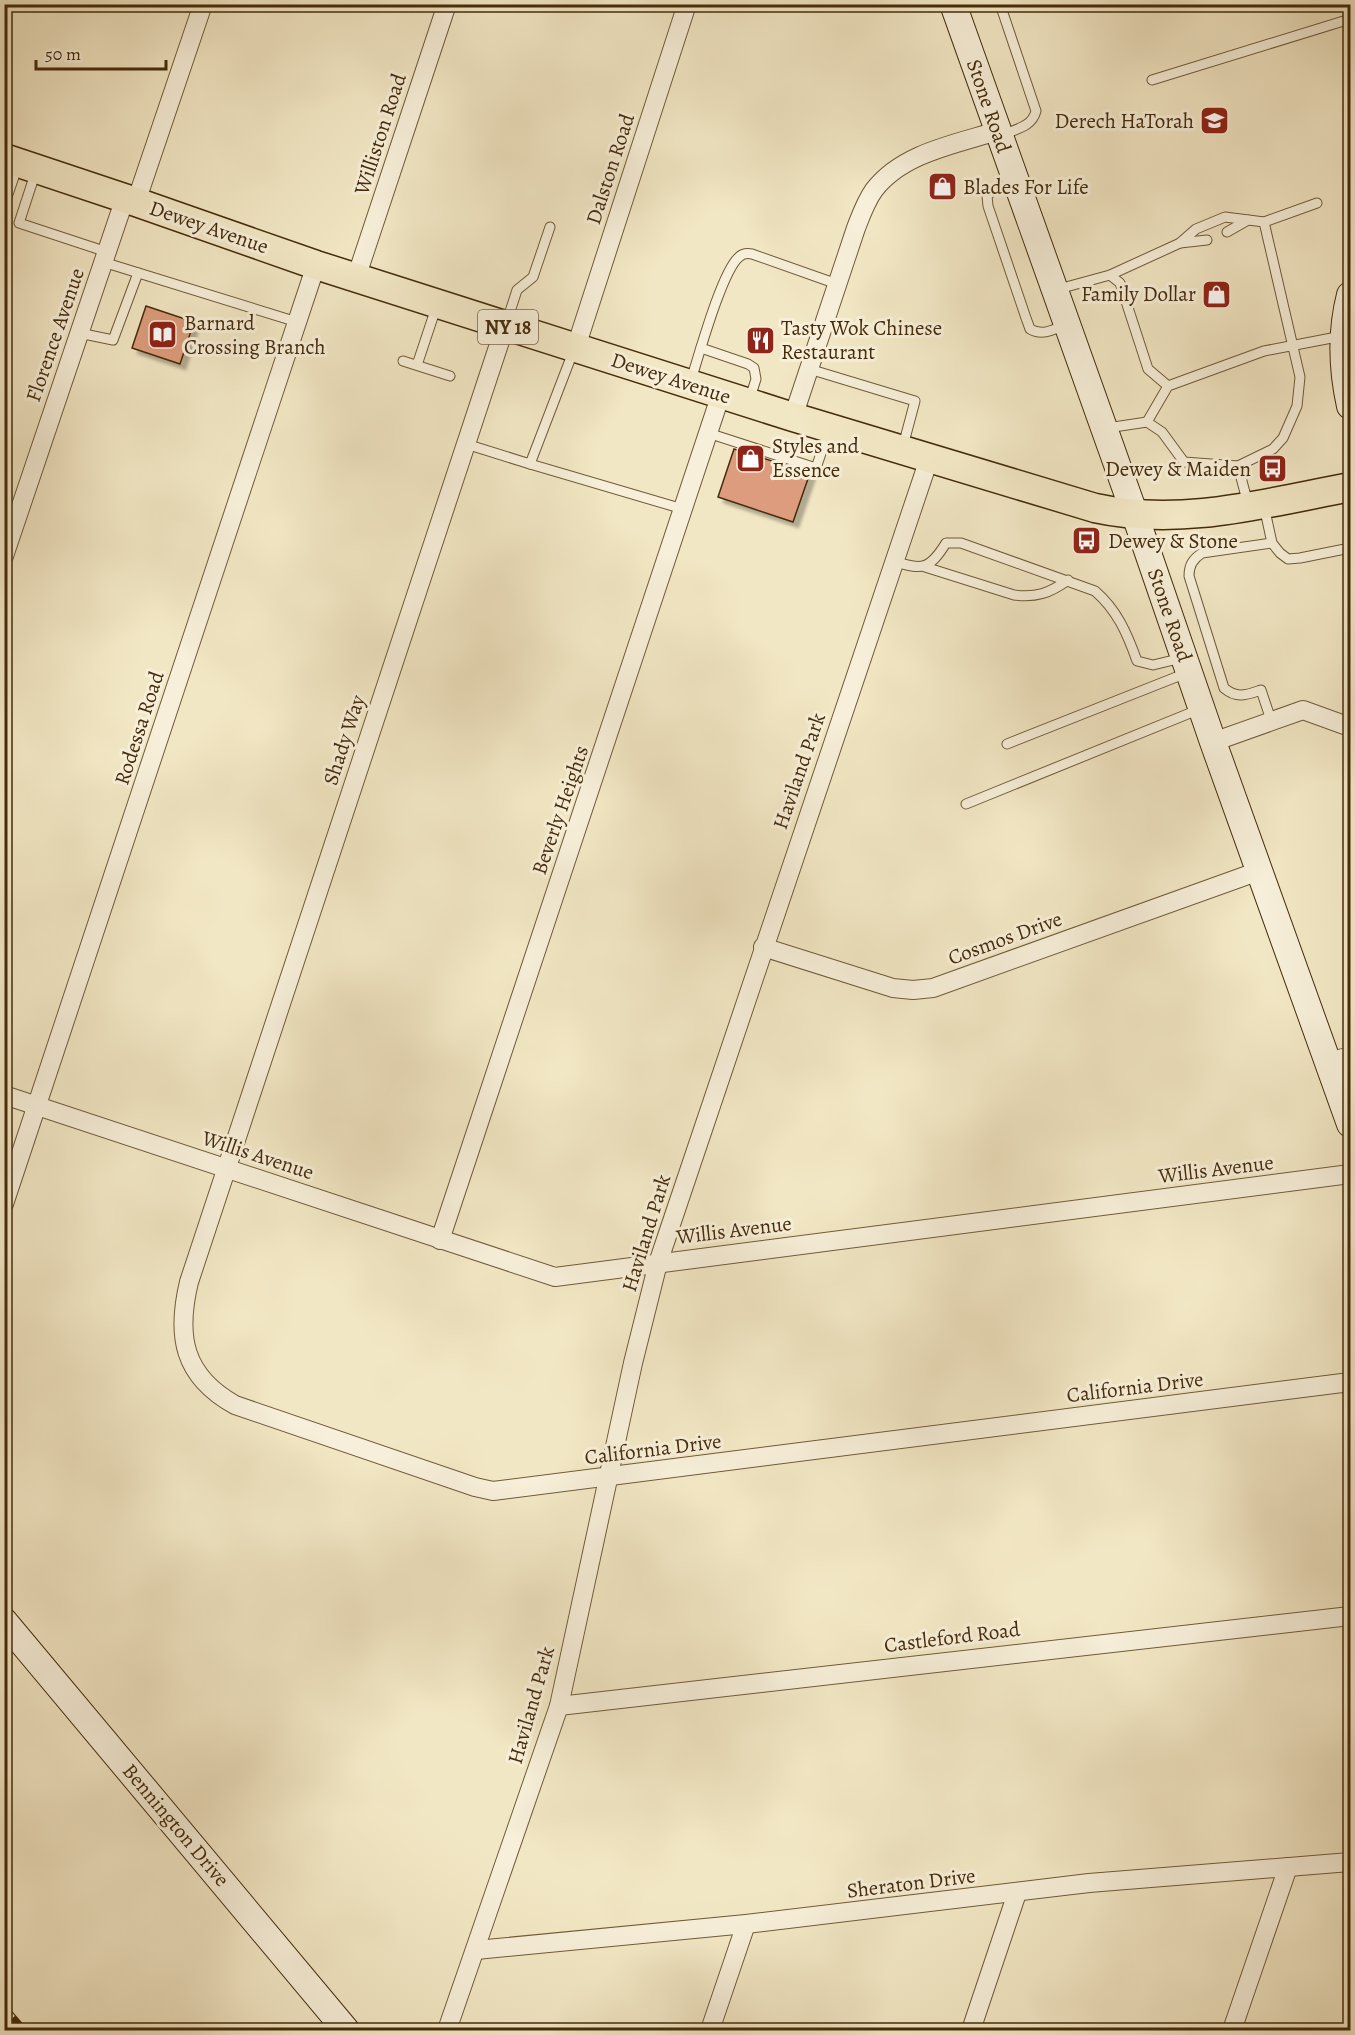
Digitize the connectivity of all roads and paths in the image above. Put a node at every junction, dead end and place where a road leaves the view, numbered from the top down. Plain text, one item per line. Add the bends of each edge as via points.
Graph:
1 (203, 4) edge
2 (447, 4) edge
3 (687, 4) edge
4 (953, 4) edge
5 (1000, 4) edge
6 (1350, 20) edge
7 (1152, 80) dead end
8 (998, 133) junction
9 (20, 163) edge
10 (1016, 182) junction
11 (130, 200) junction
12 (5, 202) edge
13 (1317, 202) dead end
14 (1249, 220) junction
15 (1264, 222) junction
16 (550, 227) dead end
17 (1227, 232) dead end
18 (1207, 240) dead end
19 (1180, 243) junction
20 (105, 257) junction
21 (316, 265) junction
22 (138, 273) junction
23 (1110, 275) junction
24 (356, 278) junction
25 (837, 284) junction
26 (1054, 290) junction
27 (1350, 295) edge
28 (437, 304) junction
29 (297, 322) junction
30 (1067, 325) junction
31 (505, 326) junction
32 (79, 333) junction
33 (1344, 335) junction
34 (1294, 345) junction
35 (576, 347) junction
36 (701, 348) junction
37 (403, 361) dead end
38 (417, 365) junction
39 (809, 369) junction
40 (450, 376) dead end
41 (690, 383) junction
42 (1168, 386) junction
43 (721, 394) junction
44 (749, 403) junction
45 (1350, 406) edge
46 (794, 417) junction
47 (1147, 422) junction
48 (829, 428) junction
49 (1104, 428) junction
50 (708, 433) junction
51 (466, 444) junction
52 (901, 451) junction
53 (929, 459) junction
54 (530, 465) junction
55 (1238, 466) junction
56 (1350, 487) edge
57 (1256, 505) junction
58 (684, 510) junction
59 (1135, 515) junction
60 (1272, 543) junction
61 (1350, 548) edge
62 (4, 556) edge
63 (894, 561) junction
64 (925, 567) junction
65 (1068, 580) junction
66 (1186, 665) junction
67 (1201, 709) junction
68 (1272, 720) junction
69 (1350, 727) edge
70 (1213, 742) junction
71 (1006, 744) dead end
72 (966, 804) dead end
73 (1259, 871) junction
74 (763, 947) junction
75 (1340, 1059) edge
76 (4, 1095) edge
77 (38, 1106) junction
78 (1350, 1124) edge
79 (225, 1168) junction
80 (1350, 1174) edge
81 (4, 1204) edge
82 (440, 1239) junction
83 (658, 1263) junction
84 (1350, 1383) edge
85 (608, 1477) junction
86 (1350, 1616) edge
87 (4, 1621) edge
88 (559, 1706) junction
89 (1350, 1862) edge
90 (1288, 1867) junction
91 (1017, 1893) junction
92 (746, 1924) junction
93 (476, 1950) junction
94 (346, 2031) edge
95 (447, 2031) edge
96 (710, 2031) edge
97 (971, 2031) edge
98 (1232, 2031) edge

1 - 11 street, Florence Avenue
2 - 24 street, Williston Road
3 - 35 street, Dalston Road
4 - 8 street, Stone Road
5 - 8 lane via 1036,111 1030,123
6 - 7 lane
8 - 10 street, Stone Road
8 - 25 street via 926,154 888,176 863,208
9 - 11 main road, Dewey Avenue / NY 18
9 - 12 lane
9 - 20 lane via 19,224
10 - 26 street, Stone Road
10 - 30 lane via 987,196 1030,329 1043,333
11 - 20 street, Florence Avenue
11 - 21 main road, Dewey Avenue / NY 18
13 - 15 lane
14 - 15 lane
14 - 17 lane
14 - 19 lane via 1225,217 1196,229
15 - 34 lane
16 - 31 lane via 533,277 517,290
18 - 19 lane
19 - 23 lane
20 - 22 lane
20 - 32 street, Florence Avenue
21 - 24 main road, Dewey Avenue / NY 18
21 - 29 street, Rodessa Road
22 - 29 lane
22 - 32 lane via 113,340
23 - 26 lane
23 - 42 lane via 1120,283 1148,369
24 - 28 main road, Dewey Avenue / NY 18
25 - 36 lane via 745,253 728,273
25 - 39 street
26 - 30 street, Stone Road
27 - 33 street
28 - 31 main road, Dewey Avenue / NY 18
28 - 38 lane
29 - 77 street, Rodessa Road
30 - 49 street, Stone Road
31 - 35 main road, Dewey Avenue / NY 18
31 - 51 street, Shady Way
32 - 62 street, Florence Avenue
33 - 34 lane
33 - 45 street
34 - 42 lane via 1264,351
34 - 55 lane via 1300,377 1297,406 1283,438 1273,449
35 - 41 main road, Dewey Avenue / NY 18
35 - 54 lane
36 - 41 lane
36 - 44 lane via 754,368 756,379
37 - 38 lane
38 - 40 lane
39 - 46 street
39 - 52 lane via 915,401
41 - 43 main road, Dewey Avenue / NY 18
42 - 47 lane
43 - 44 main road, Dewey Avenue / NY 18
43 - 50 street, Beverly Heights
44 - 46 main road, Dewey Avenue / NY 18
46 - 48 main road, Dewey Avenue / NY 18
47 - 49 lane
47 - 55 lane via 1162,432 1184,462
48 - 50 lane via 816,468
48 - 52 main road, Dewey Avenue / NY 18
49 - 59 street, Stone Road
50 - 58 street, Beverly Heights
51 - 54 lane
51 - 79 street, Shady Way
52 - 53 main road, Dewey Avenue / NY 18
53 - 59 main road, Dewey Avenue / NY 18 via 1095,508
53 - 63 street, Haviland Park
54 - 58 lane
55 - 57 lane
56 - 57 main road, Dewey Avenue / NY 18
57 - 59 main road, Dewey Avenue / NY 18 via 1195,515
57 - 60 lane
58 - 82 street, Beverly Heights
59 - 66 street, Stone Road
60 - 61 lane via 1288,559
60 - 68 lane via 1202,552 1191,564 1189,576 1224,688 1242,696 1261,690
63 - 64 lane
63 - 74 street, Haviland Park
64 - 65 lane via 1029,597 1044,595
64 - 65 lane via 936,559 946,543 961,543
65 - 66 lane via 1095,591 1108,602 1123,624 1137,661
66 - 67 street, Stone Road
66 - 71 lane
67 - 70 street, Stone Road
67 - 72 lane
68 - 69 street via 1303,710
68 - 70 street
70 - 73 street, Stone Road
73 - 74 street, Cosmos Drive via 933,988 893,988
73 - 75 street, Stone Road
74 - 83 street, Haviland Park
75 - 78 street, Stone Road
76 - 77 street, Willis Avenue
77 - 79 street, Willis Avenue
77 - 81 street, Rodessa Road
79 - 82 street, Willis Avenue
79 - 85 street, California Drive via 183,1307 185,1347 191,1363 217,1395 235,1405 493,1491
80 - 83 street, Willis Avenue
82 - 83 street, Willis Avenue via 555,1277
83 - 85 street, Haviland Park
84 - 85 street, California Drive
85 - 88 street, Haviland Park
86 - 88 street, Castleford Road
87 - 94 street, Bennington Drive
88 - 93 street, Haviland Park
89 - 90 street, Sheraton Drive
90 - 91 street, Sheraton Drive via 1089,1883
90 - 98 street
91 - 92 street, Sheraton Drive
91 - 97 street
92 - 93 street, Sheraton Drive
92 - 96 street
93 - 95 street, Haviland Park

